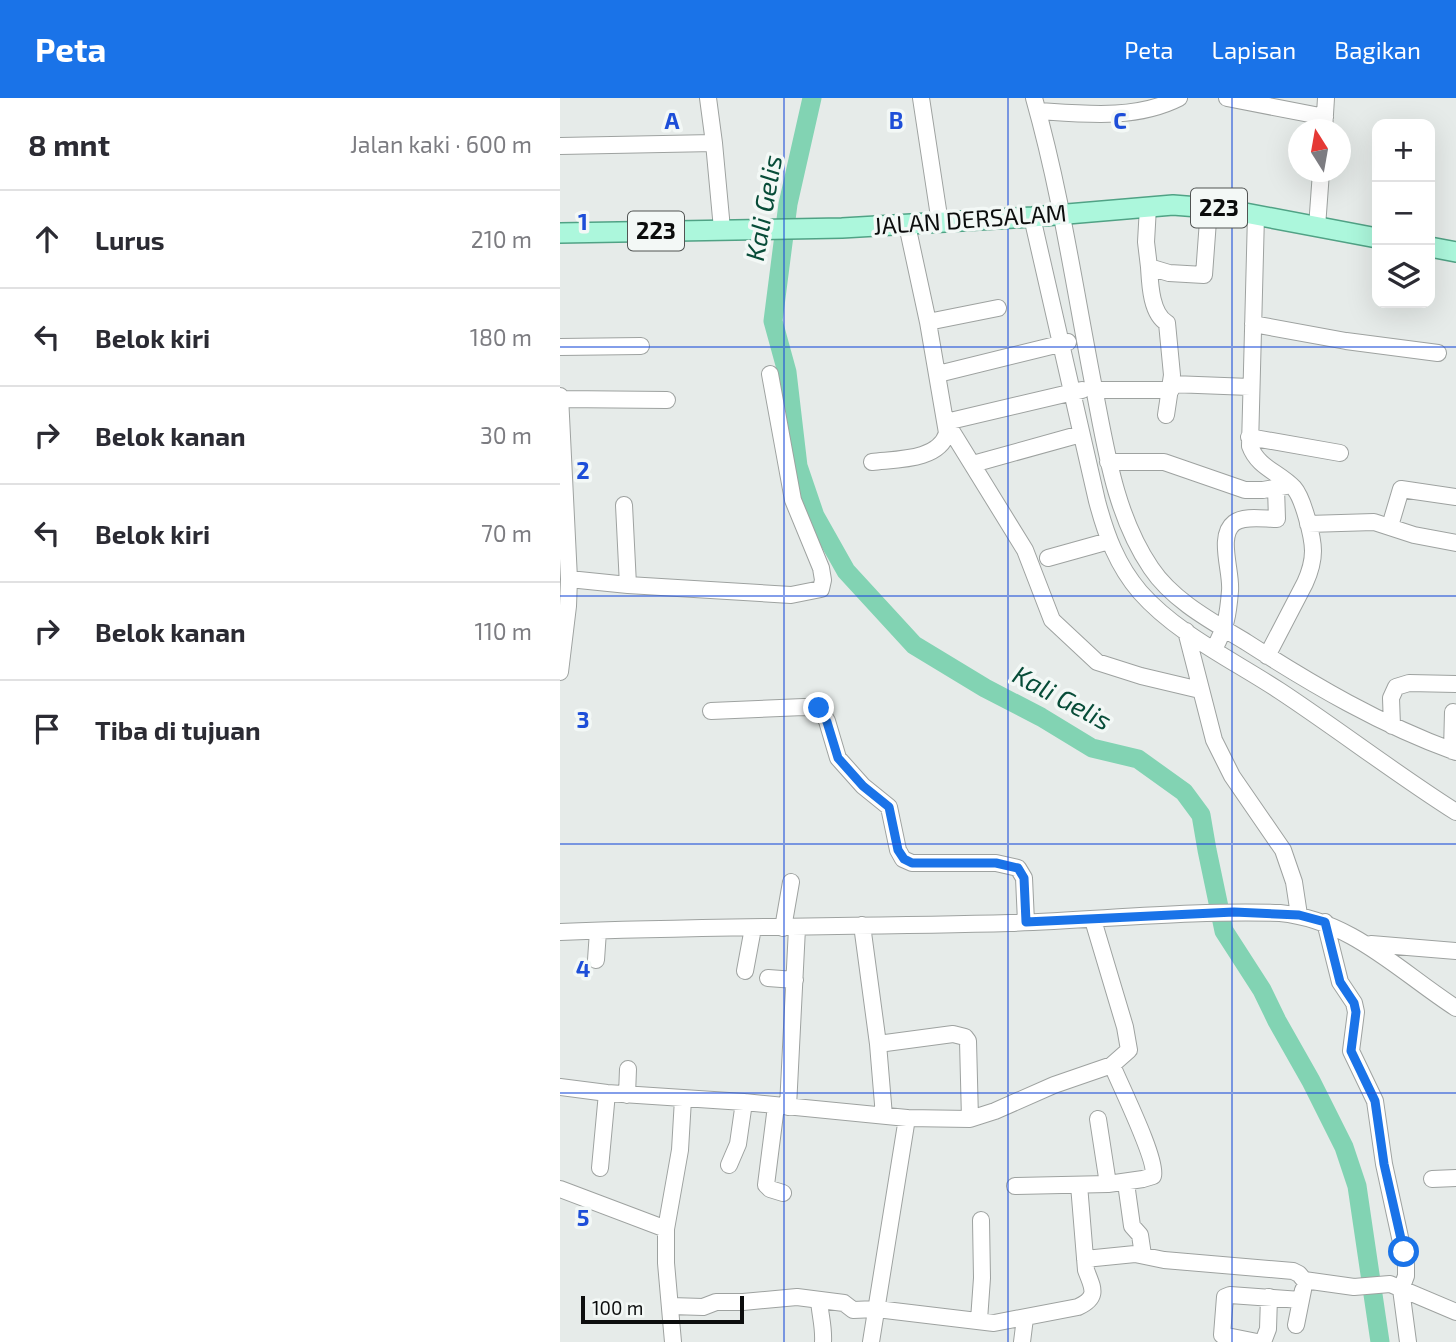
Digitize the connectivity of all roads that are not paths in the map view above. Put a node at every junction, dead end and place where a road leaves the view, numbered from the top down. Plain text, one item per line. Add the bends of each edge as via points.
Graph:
1 (708, 98) edge
2 (921, 98) edge
3 (1179, 98) edge
4 (1227, 98) edge
5 (1326, 98) edge
6 (1036, 105) edge
7 (1309, 119) edge
8 (1325, 119) edge
9 (714, 143) junction
10 (560, 146) edge
11 (1320, 182) edge
12 (1148, 206) junction
13 (1209, 207) junction
14 (1061, 214) junction
15 (1256, 215) junction
16 (1034, 217) junction
17 (940, 223) junction
18 (907, 225) junction
19 (1317, 227) junction
20 (722, 229) junction
21 (560, 233) edge
22 (1372, 237) edge
23 (1435, 248) edge
24 (1456, 252) edge
25 (1149, 267) junction
26 (998, 308) dead end
27 (928, 322) junction
28 (1253, 324) junction
29 (1072, 341) junction
30 (641, 346) dead end
31 (560, 347) edge
32 (1438, 353) dead end
33 (770, 374) dead end
34 (938, 374) junction
35 (1171, 387) junction
36 (1250, 387) junction
37 (1094, 389) junction
38 (1071, 392) junction
39 (560, 397) edge
40 (667, 400) dead end
41 (1166, 415) dead end
42 (946, 422) junction
43 (1081, 434) junction
44 (1249, 437) junction
45 (1340, 453) dead end
46 (872, 462) dead end
47 (1108, 462) junction
48 (973, 464) junction
49 (1283, 486) junction
50 (1456, 497) edge
51 (624, 505) dead end
52 (1308, 524) junction
53 (1390, 526) junction
54 (1131, 531) junction
55 (1109, 540) junction
56 (1456, 543) edge
57 (1048, 558) dead end
58 (569, 579) junction
59 (628, 585) junction
60 (1225, 630) junction
61 (1186, 631) junction
62 (562, 645) edge
63 (1215, 648) junction
64 (1268, 656) junction
65 (560, 672) edge
66 (1456, 684) edge
67 (1200, 690) junction
68 (711, 711) dead end
69 (1330, 712) junction
70 (1453, 712) dead end
71 (1392, 726) junction
72 (1454, 752) edge
73 (1456, 812) edge
74 (791, 882) dead end
75 (1299, 915) junction
76 (1093, 920) junction
77 (1026, 922) junction
78 (1325, 922) junction
79 (862, 925) junction
80 (790, 928) junction
81 (753, 929) junction
82 (598, 931) junction
83 (560, 932) edge
84 (1368, 944) junction
85 (1456, 951) edge
86 (596, 960) dead end
87 (745, 971) dead end
88 (768, 978) dead end
89 (795, 980) junction
90 (1456, 1008) edge
91 (878, 1044) junction
92 (1112, 1065) junction
93 (628, 1069) dead end
94 (560, 1087) edge
95 (607, 1093) junction
96 (627, 1095) junction
97 (683, 1099) junction
98 (744, 1102) junction
99 (782, 1107) junction
100 (884, 1116) junction
101 (907, 1118) junction
102 (970, 1119) junction
103 (1098, 1119) dead end
104 (729, 1165) dead end
105 (600, 1168) dead end
106 (1456, 1178) edge
107 (1432, 1179) dead end
108 (1126, 1182) junction
109 (1108, 1184) junction
110 (1079, 1185) junction
111 (1015, 1186) dead end
112 (560, 1189) edge
113 (783, 1193) dead end
114 (981, 1220) dead end
115 (666, 1228) junction
116 (1143, 1255) junction
117 (1085, 1259) junction
118 (1304, 1280) junction
119 (1396, 1287) junction
120 (1269, 1297) junction
121 (819, 1300) junction
122 (1301, 1300) junction
123 (671, 1306) junction
124 (877, 1309) junction
125 (1456, 1312) edge
126 (1025, 1318) junction
127 (979, 1320) junction
128 (1296, 1325) dead end
129 (673, 1342) edge
130 (824, 1342) edge
131 (871, 1342) edge
132 (1022, 1342) edge
133 (1257, 1342) edge
134 (1263, 1342) edge
135 (1408, 1342) edge

1 - 9 street
2 - 17 street
3 - 6 street via 1115,113
4 - 7 street
5 - 8 street
6 - 14 street
9 - 10 street
9 - 20 street
11 - 19 street
12 - 13 main road, JALAN DERSALAM / 223
12 - 14 main road, JALAN DERSALAM / 223
12 - 25 street
13 - 15 main road, JALAN DERSALAM / 223
13 - 25 street via 1204,275
14 - 16 main road, JALAN DERSALAM / 223
14 - 29 street
15 - 19 main road, JALAN DERSALAM / 223
15 - 28 street
16 - 17 main road, JALAN DERSALAM / 223
16 - 29 street
17 - 18 main road, JALAN DERSALAM / 223
18 - 20 main road, JALAN DERSALAM / 223
18 - 27 street
19 - 22 main road, JALAN DERSALAM / 223
20 - 21 main road, JALAN DERSALAM / 223
23 - 24 main road
25 - 35 street via 1156,309 1167,323
26 - 27 street
27 - 34 street
28 - 32 street
28 - 36 street
29 - 34 street
29 - 37 street
29 - 38 street
30 - 31 street
33 - 59 street via 793,500 821,568 821,589 791,595
34 - 42 street
35 - 36 street
35 - 37 street
35 - 41 street
36 - 44 street
37 - 38 street
37 - 47 street
38 - 42 street
38 - 43 street
39 - 40 street
39 - 58 street
42 - 46 street via 946,438 932,451
42 - 48 street
43 - 48 street
43 - 55 street
44 - 45 street
44 - 49 street via 1258,460
47 - 49 street via 1164,462 1245,490
47 - 54 street
48 - 67 street via 1025,550 1052,620 1097,662
49 - 52 street via 1299,495
49 - 60 street via 1277,518 1238,520 1226,534 1231,582
50 - 53 street via 1401,489
51 - 59 street
52 - 53 street
52 - 64 street via 1313,545 1310,570
53 - 56 street
54 - 55 street
54 - 60 street via 1163,583
55 - 57 street
55 - 61 street via 1120,566 1140,592
58 - 59 street
58 - 62 street
60 - 63 street
60 - 64 street
61 - 63 street
61 - 67 street
62 - 65 street
63 - 69 street
64 - 69 street
66 - 71 street via 1396,687 1391,698
67 - 75 street via 1226,766 1288,861
68 - 77 street via 820,709 838,758 889,807 904,859 1018,868 1024,878
69 - 71 street
69 - 73 street via 1391,770
70 - 72 street
71 - 72 street
74 - 80 street
75 - 76 street via 1234,912
75 - 78 street
76 - 77 street
76 - 92 street via 1129,1050
77 - 79 street
78 - 84 street
78 - 119 street via 1340,982 1356,1012 1351,1051 1375,1101 1406,1265 1406,1276
79 - 80 street
79 - 91 street
80 - 81 street
80 - 89 street
81 - 82 street
81 - 87 street
82 - 83 street
82 - 86 street
84 - 85 street
84 - 90 street
88 - 89 street
89 - 99 street
91 - 100 street
91 - 102 street via 953,1034 965,1037
92 - 102 street
92 - 108 street via 1155,1168 1153,1176
93 - 96 street
94 - 95 street
95 - 96 street
95 - 105 street
96 - 97 street
97 - 98 street
97 - 115 street via 680,1150
98 - 99 street
98 - 104 street via 738,1144
99 - 100 street
99 - 113 street via 766,1185
100 - 101 street
101 - 102 street
101 - 124 street
103 - 109 street
106 - 107 street
108 - 109 street
108 - 116 street via 1132,1226 1140,1235
109 - 110 street
110 - 111 street
110 - 117 street
112 - 115 street
114 - 127 street
115 - 123 street
116 - 117 street
116 - 118 street via 1293,1271
117 - 126 street via 1093,1291 1087,1303
118 - 119 street
118 - 122 street
119 - 125 street
119 - 135 street
120 - 122 street
120 - 133 street via 1230,1295 1224,1299 1222,1335
120 - 134 street
121 - 123 street via 791,1297
121 - 124 street via 846,1304 853,1310
121 - 130 street
122 - 128 street
123 - 129 street
124 - 127 street
124 - 131 street
126 - 127 street via 994,1323
126 - 132 street

